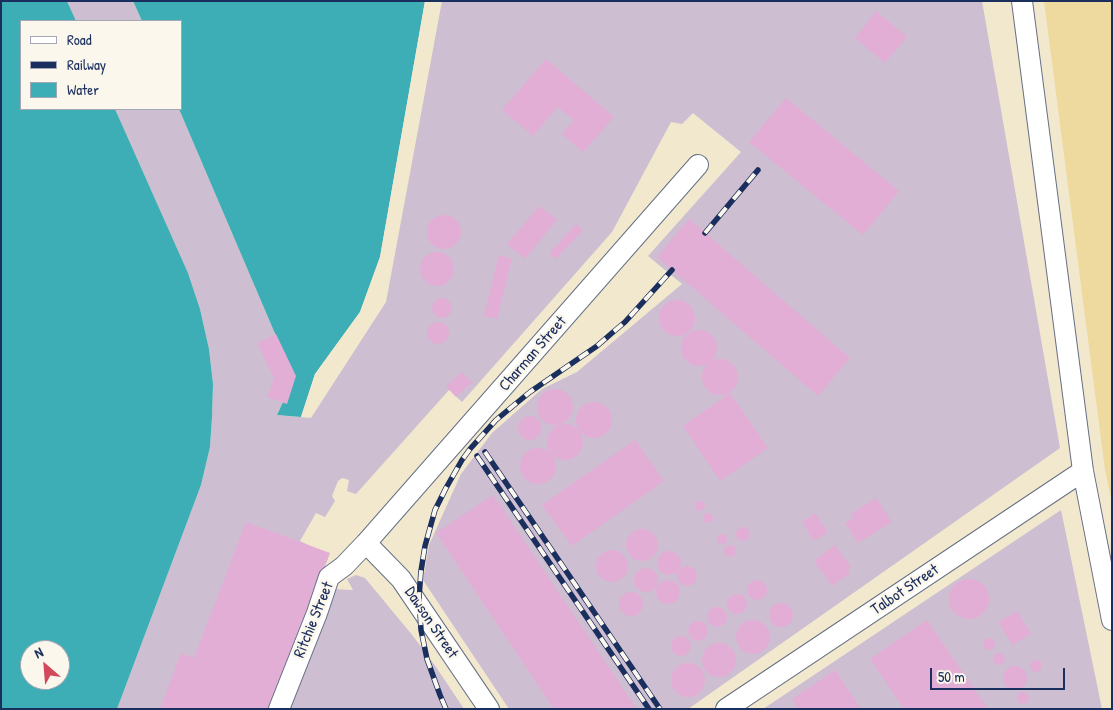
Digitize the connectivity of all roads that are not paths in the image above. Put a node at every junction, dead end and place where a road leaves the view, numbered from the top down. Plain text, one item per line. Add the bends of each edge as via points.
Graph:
1 (1022, 1) edge
2 (698, 165) dead end
3 (1083, 471) junction
4 (366, 543) junction
5 (1112, 620) edge
6 (279, 709) edge
7 (490, 709) edge
8 (726, 709) edge

1 - 3 street
2 - 4 street, Charman Street
3 - 5 street
3 - 8 street, Talbot Street
4 - 6 street, Ritchie Street via 329,577
4 - 7 street, Dawson Street via 401,579

